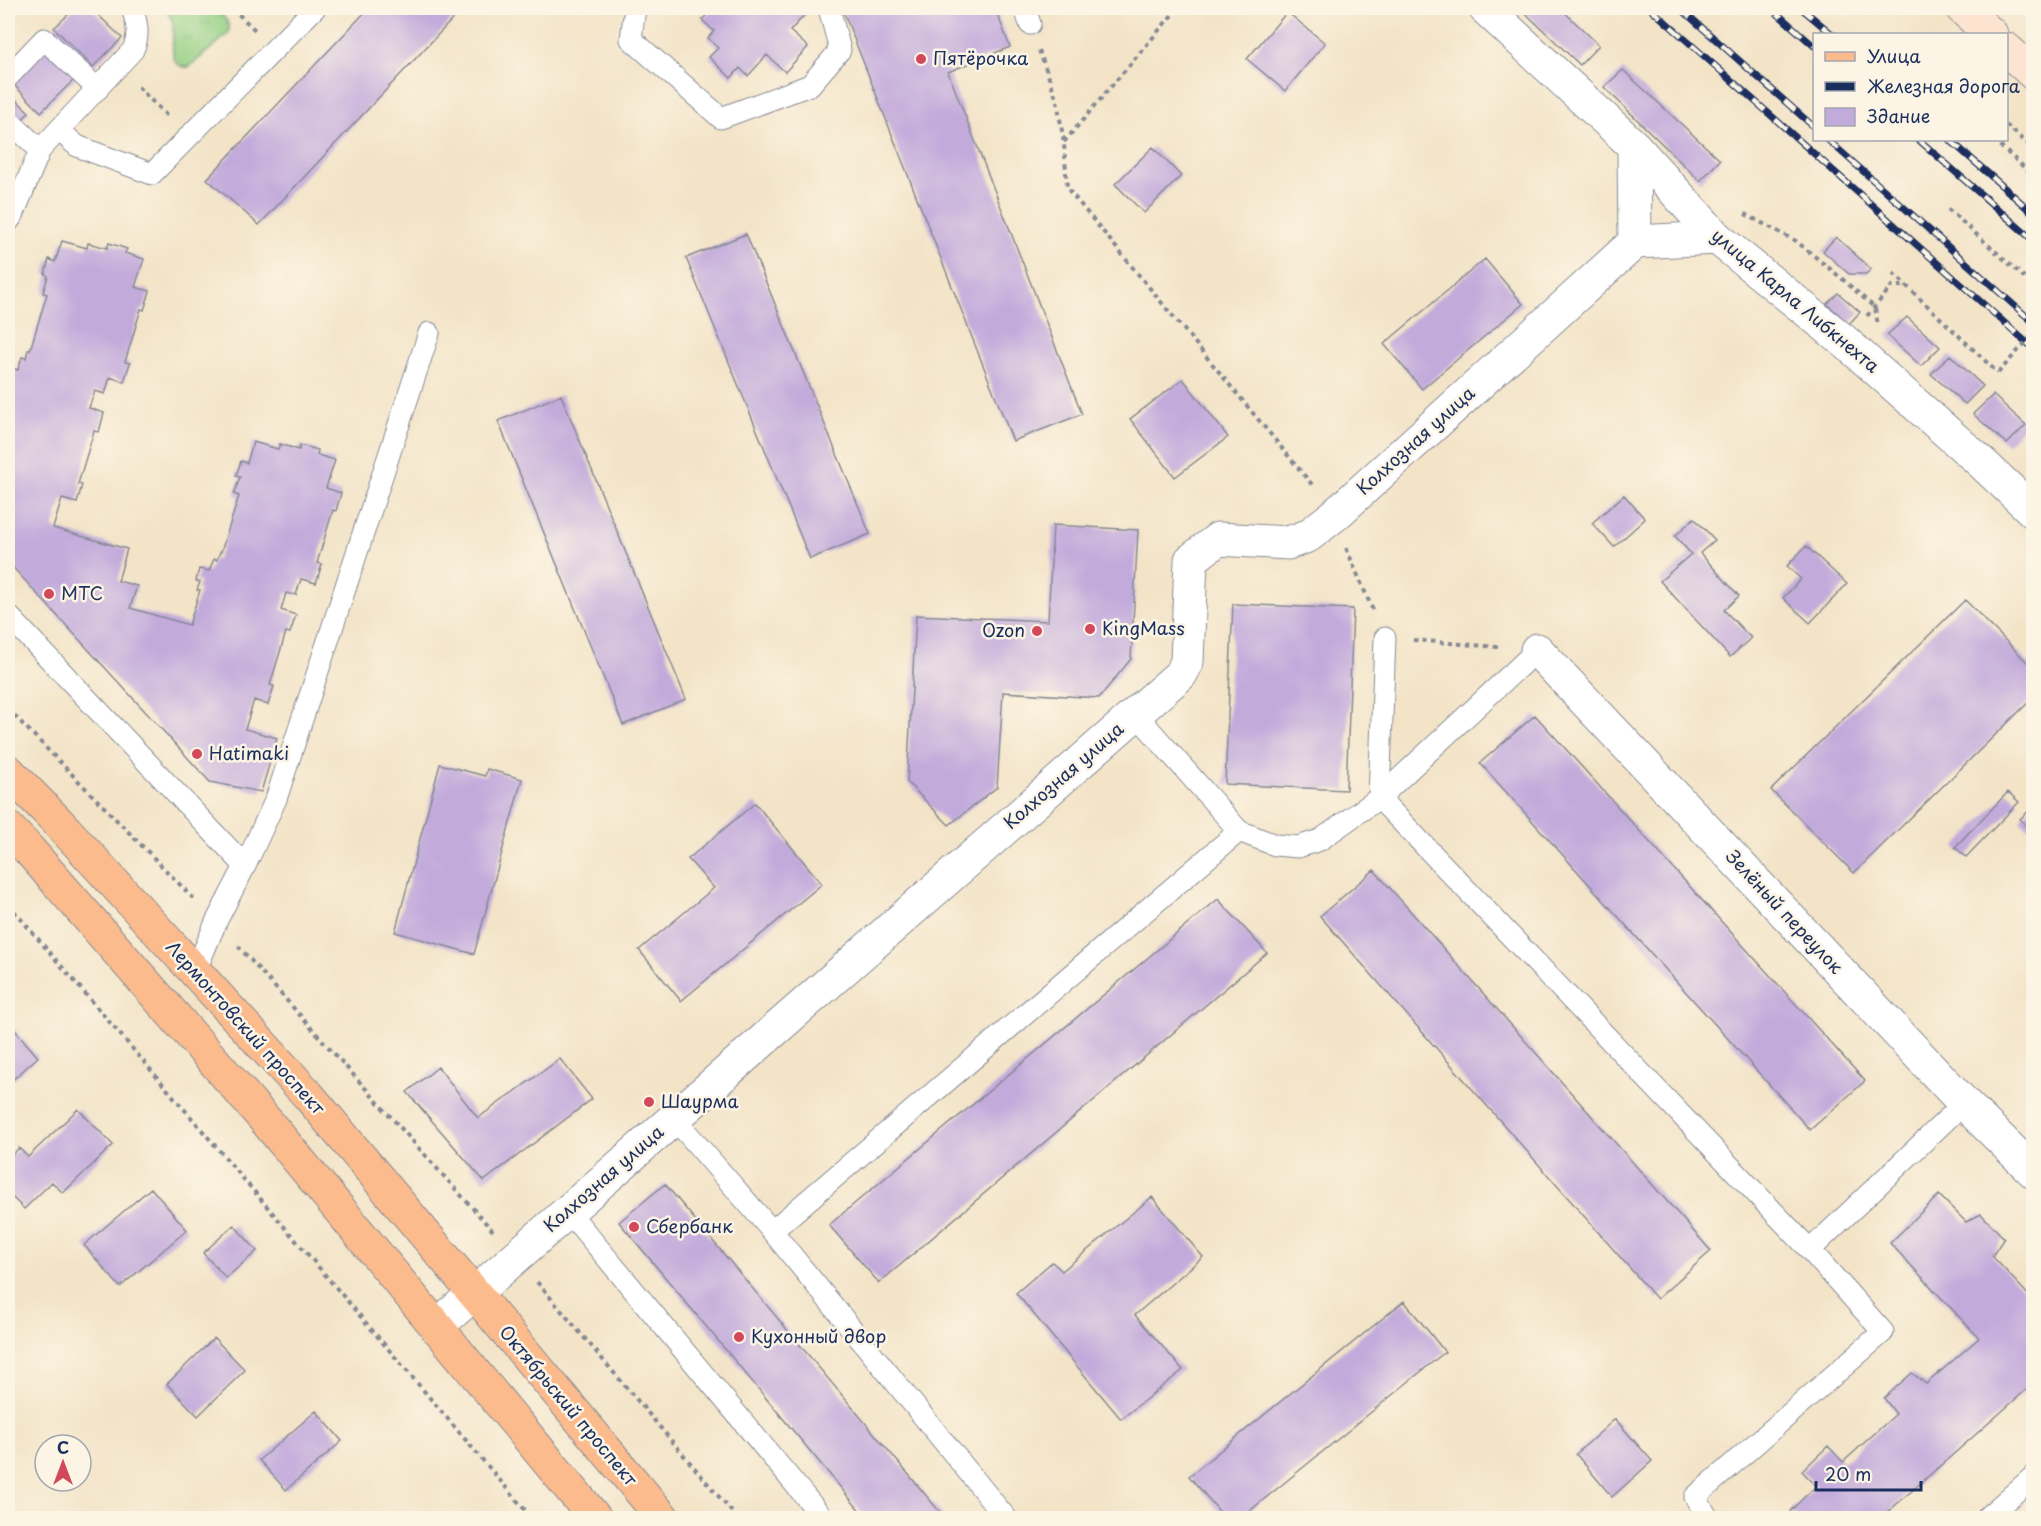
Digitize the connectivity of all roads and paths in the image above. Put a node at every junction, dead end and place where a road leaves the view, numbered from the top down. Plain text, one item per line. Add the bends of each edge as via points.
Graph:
1 (132, 8) edge
2 (315, 8) edge
3 (635, 8) edge
4 (829, 8) edge
5 (1178, 8) edge
6 (1485, 8) edge
7 (1962, 8) edge
8 (1028, 16) edge
9 (1990, 33) edge
10 (2008, 50) edge
11 (119, 68) junction
12 (2034, 74) edge
13 (8, 77) edge
14 (98, 89) junction
15 (8, 120) edge
16 (2008, 126) edge
17 (59, 130) junction
18 (188, 138) junction
19 (1994, 141) edge
20 (1064, 143) junction
21 (1634, 146) junction
22 (2034, 149) edge
23 (40, 150) junction
24 (2034, 176) edge
25 (1948, 209) dead end
26 (8, 222) edge
27 (1717, 238) junction
28 (1635, 242) junction
29 (1893, 273) dead end
30 (1905, 286) junction
31 (2034, 286) edge
32 (1883, 295) dead end
33 (429, 333) dead end
34 (2034, 333) edge
35 (1344, 507) junction
36 (2034, 512) edge
37 (8, 615) edge
38 (1385, 638) junction
39 (1537, 650) junction
40 (8, 709) edge
41 (1136, 714) junction
42 (8, 771) edge
43 (1379, 798) junction
44 (8, 828) edge
45 (1239, 831) junction
46 (245, 866) junction
47 (8, 904) edge
48 (216, 922) junction
49 (195, 972) junction
50 (1964, 1103) junction
51 (674, 1118) junction
52 (2034, 1172) edge
53 (567, 1210) junction
54 (772, 1231) junction
55 (1810, 1250) junction
56 (515, 1256) junction
57 (473, 1293) junction
58 (436, 1327) junction
59 (2034, 1476) edge
60 (532, 1518) edge
61 (595, 1518) edge
62 (663, 1518) edge
63 (737, 1518) edge
64 (823, 1518) edge
65 (1006, 1518) edge
66 (1708, 1518) edge
67 (1986, 1518) edge

1 - 11 lane via 137,42
2 - 18 lane
3 - 4 lane via 631,39 721,118 810,85 840,50
5 - 20 path
6 - 21 street, улица Карла Либкнехта
7 - 9 street
8 - 20 path via 1057,100
10 - 12 street
11 - 14 lane
11 - 18 path
13 - 14 lane via 44,39
14 - 17 lane
15 - 23 lane
16 - 22 path
17 - 18 lane via 76,146 152,174
17 - 23 lane
19 - 24 path
20 - 35 path via 1067,188
21 - 27 street, улица Карла Либкнехта
21 - 28 street
23 - 26 lane
25 - 31 path
27 - 28 street
27 - 36 street, улица Карла Либкнехта via 1843,340
28 - 35 street, Колхозная улица
29 - 30 path
30 - 32 path via 1892,286
30 - 34 path, bridge via 1998,373
33 - 46 lane via 276,799
35 - 38 path via 1348,555
35 - 41 street, Колхозная улица via 1308,536 1288,543 1218,539 1191,560 1188,662
37 - 46 lane
38 - 39 path
38 - 43 lane
39 - 43 lane
39 - 50 street, Зелёный переулок
40 - 48 path
41 - 45 lane
41 - 51 street, Колхозная улица
42 - 49 main road, Лермонтовский проспект
43 - 45 lane via 1320,840 1298,847 1275,845
43 - 55 lane
44 - 58 main road via 267,1122
45 - 54 lane
46 - 48 lane
47 - 60 path
48 - 49 lane
48 - 56 path
49 - 57 main road, Лермонтовский проспект via 308,1095
50 - 52 street, Зелёный переулок
50 - 55 lane
51 - 53 street, Колхозная улица
51 - 54 lane
53 - 56 street, Колхозная улица
53 - 64 lane
54 - 65 lane
55 - 66 lane via 1883,1332 1695,1497
56 - 57 street, Колхозная улица
56 - 63 path
57 - 58 street, Колхозная улица
57 - 62 main road, Октябрьский проспект
58 - 61 main road
59 - 67 lane

